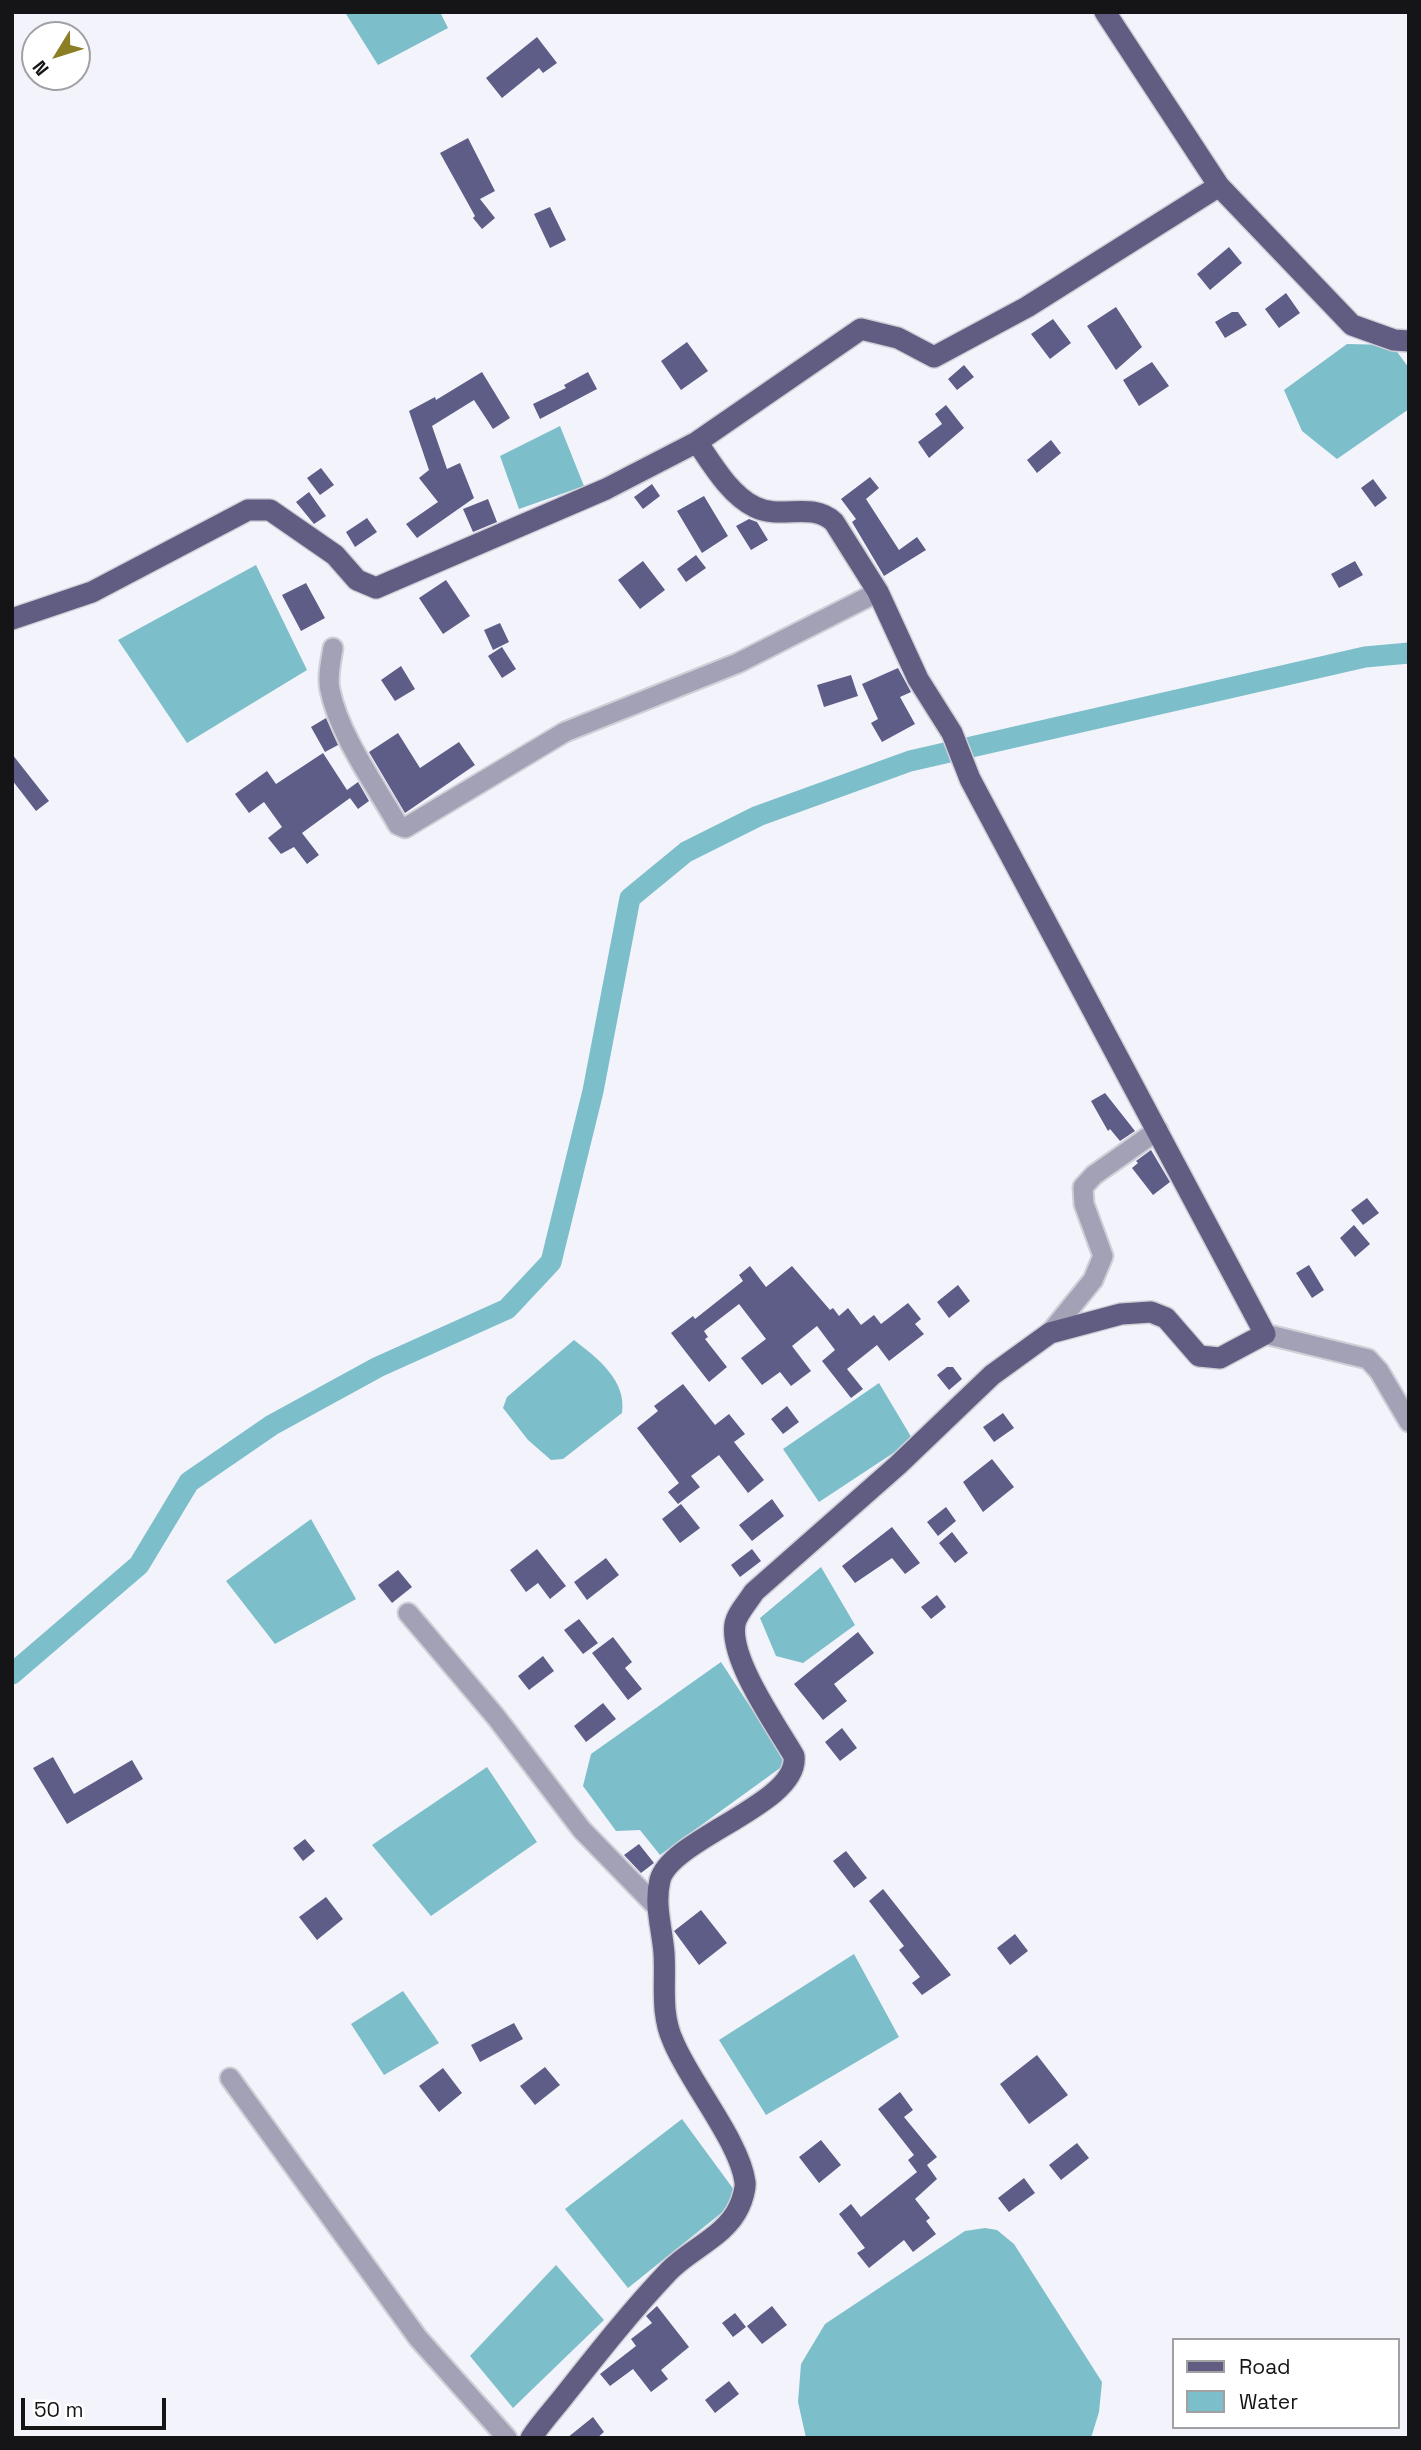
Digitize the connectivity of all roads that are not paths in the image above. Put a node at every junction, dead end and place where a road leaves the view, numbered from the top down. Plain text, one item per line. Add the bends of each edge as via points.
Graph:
1 (1105, 12) edge
2 (1219, 186) junction
3 (1409, 341) edge
4 (697, 442) junction
5 (878, 592) junction
6 (12, 619) edge
7 (333, 648) dead end
8 (1158, 1130) junction
9 (1050, 1333) junction
10 (1265, 1334) junction
11 (1409, 1422) edge
12 (408, 1613) dead end
13 (656, 1906) junction
14 (230, 2078) dead end
15 (507, 2438) edge
16 (531, 2438) edge

1 - 2 main road
2 - 3 main road via 1352,324
2 - 4 main road via 1049,294 934,357 898,338 861,329
4 - 5 main road via 721,476 755,507 824,513
4 - 6 main road via 606,489 376,588 357,580 335,555 270,510 248,510 92,592
5 - 7 street via 738,663 565,732 405,828 398,825 350,741 329,675
5 - 8 main road via 918,679 952,733 970,779
8 - 9 street via 1083,1187 1084,1204 1103,1256 1093,1280
8 - 10 main road
9 - 10 main road via 1121,1314 1151,1312 1166,1318 1199,1356 1220,1358
9 - 13 main road via 992,1375 754,1592 735,1621 733,1639 794,1755 795,1766 791,1776 745,1813 676,1857 660,1877
10 - 11 street via 1367,1359
12 - 13 street via 496,1717 582,1830
13 - 16 main road via 664,1952 665,2016 673,2041 745,2183 739,2207 727,2224 671,2268
14 - 15 street via 418,2338

